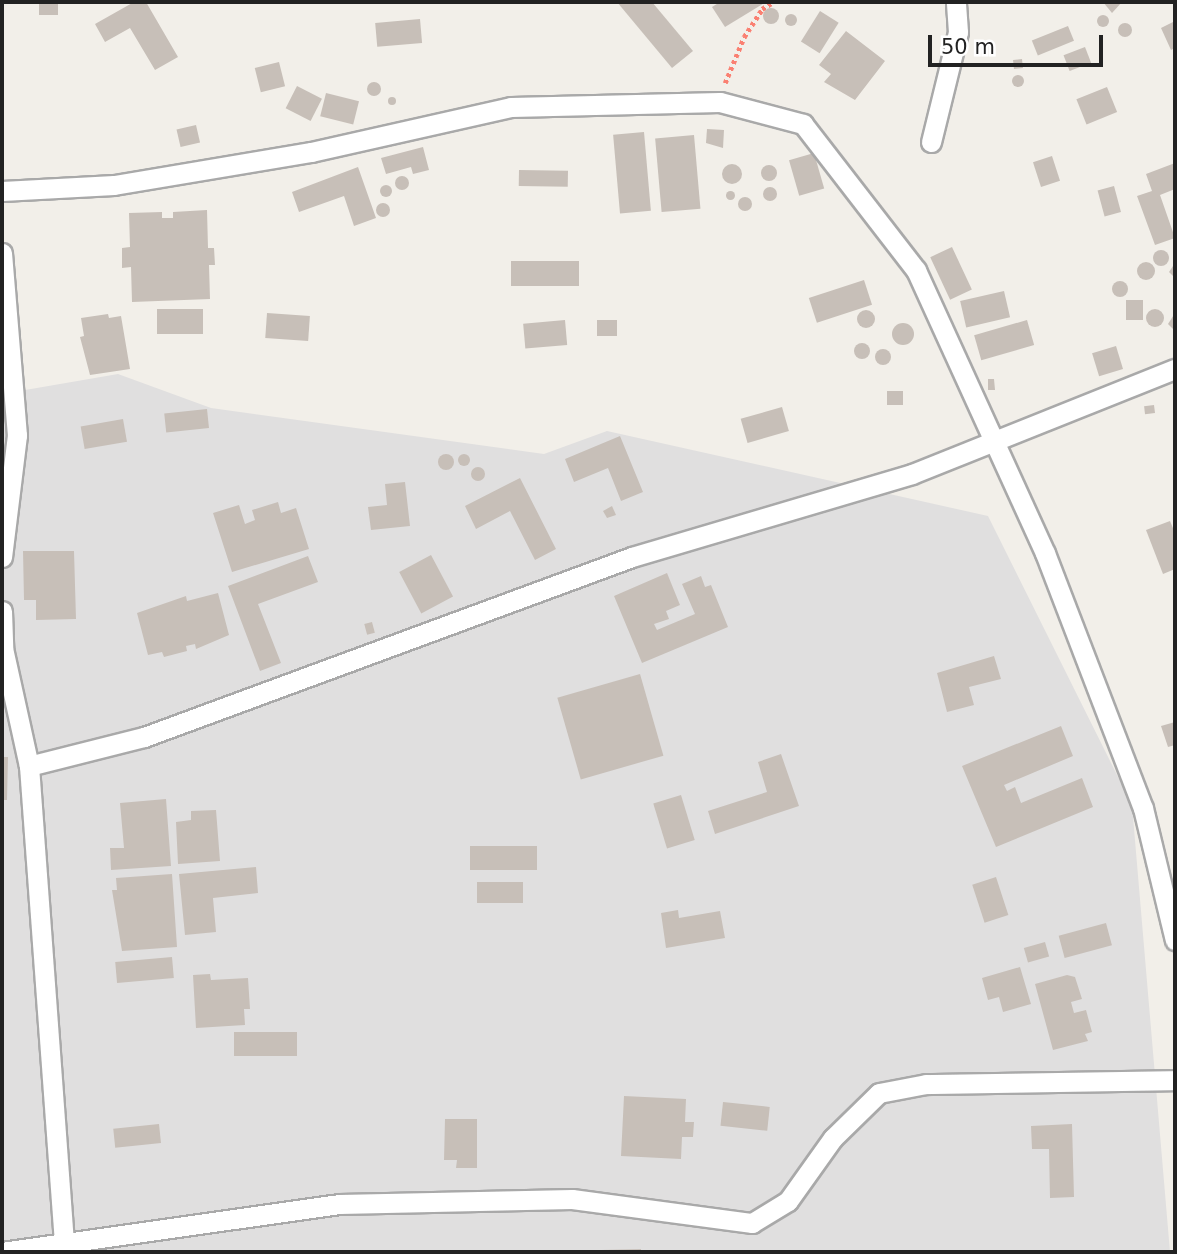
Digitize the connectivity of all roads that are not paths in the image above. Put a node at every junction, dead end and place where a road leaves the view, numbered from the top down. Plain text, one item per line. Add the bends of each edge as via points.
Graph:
1 (956, 2) edge
2 (931, 142) dead end
3 (2, 191) edge
4 (2, 253) edge
5 (1175, 369) edge
6 (991, 441) junction
7 (2, 557) edge
8 (2, 611) edge
9 (29, 766) junction
10 (1175, 940) edge
11 (1175, 1080) edge
12 (64, 1246) junction
13 (2, 1252) edge

1 - 2 street via 958,32
3 - 6 street via 114,184 298,155 511,107 720,102 803,124 870,207 916,270
4 - 7 street via 17,435
5 - 6 street
6 - 9 street via 912,474 632,557 144,737
6 - 10 street via 1045,553 1143,808
8 - 9 street via 3,648
9 - 12 street
11 - 12 street via 926,1084 879,1093 833,1138 788,1201 752,1223 572,1199 340,1204
12 - 13 street

